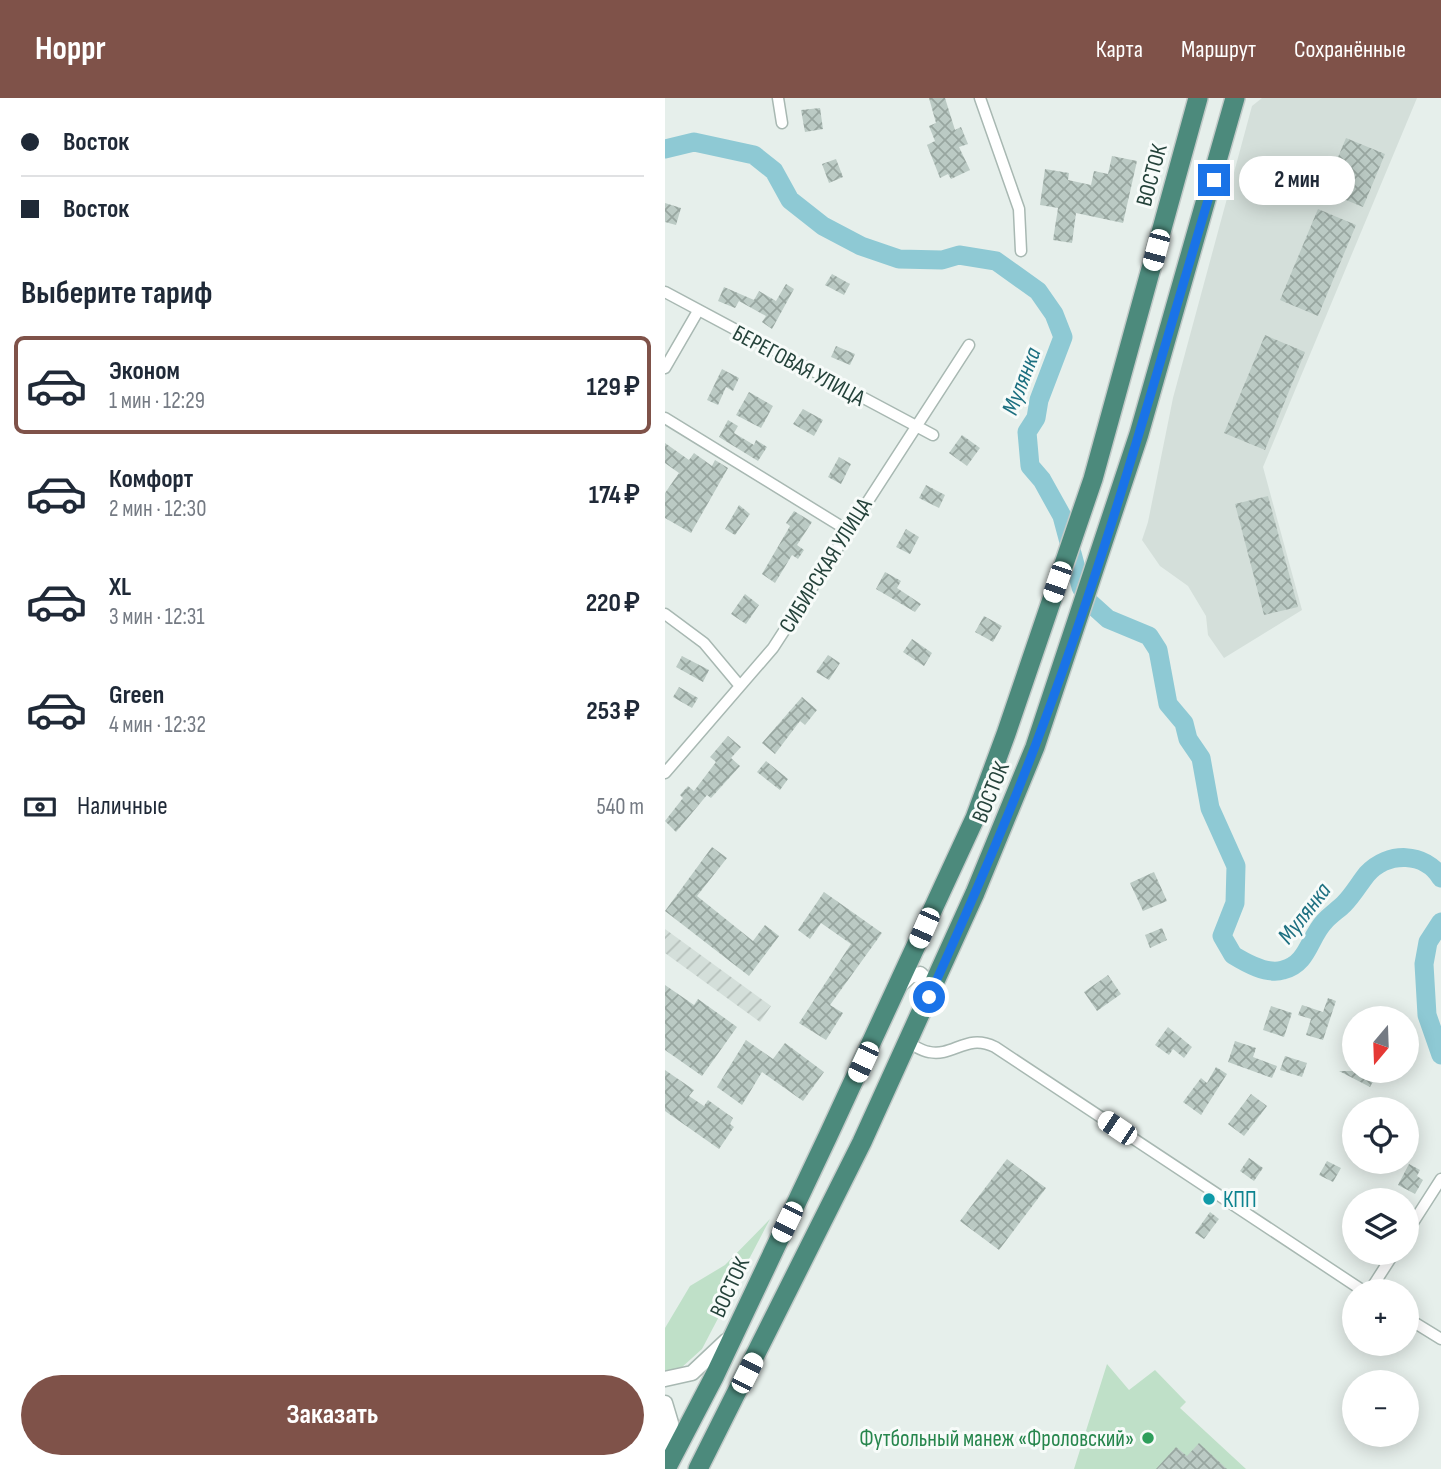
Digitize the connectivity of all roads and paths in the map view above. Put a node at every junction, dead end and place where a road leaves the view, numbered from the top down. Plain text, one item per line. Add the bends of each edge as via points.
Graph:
1 (778, 98) edge
2 (980, 98) edge
3 (1198, 98) edge
4 (1235, 98) edge
5 (782, 123) dead end
6 (1021, 251) dead end
7 (665, 292) edge
8 (698, 311) junction
9 (969, 345) dead end
10 (665, 368) edge
11 (665, 418) edge
12 (914, 426) junction
13 (933, 435) dead end
14 (847, 530) junction
15 (665, 614) edge
16 (740, 685) junction
17 (665, 773) edge
18 (897, 988) junction
19 (929, 997) junction
20 (908, 1043) junction
21 (1441, 1179) edge
22 (1419, 1213) edge
23 (1347, 1279) edge
24 (1419, 1325) edge
25 (736, 1330) junction
26 (1441, 1339) edge
27 (665, 1379) edge
28 (665, 1403) edge
29 (666, 1469) edge
30 (698, 1469) edge

1 - 5 street
2 - 6 street via 1019,209
3 - 18 highway, ВОСТОК via 1093,478 975,818
4 - 19 highway, ВОСТОК via 1115,510 1071,641 1017,791
7 - 8 street, БЕРЕГОВАЯ УЛИЦА
8 - 10 street
8 - 12 street, БЕРЕГОВАЯ УЛИЦА
9 - 12 street, СИБИРСКАЯ УЛИЦА
11 - 14 street
12 - 13 street, БЕРЕГОВАЯ УЛИЦА
12 - 14 street, СИБИРСКАЯ УЛИЦА
14 - 16 street, СИБИРСКАЯ УЛИЦА via 773,648
15 - 16 street via 704,643
16 - 17 street, СИБИРСКАЯ УЛИЦА
18 - 19 street via 909,976 920,974
18 - 25 highway, ВОСТОК
19 - 20 highway, ВОСТОК
20 - 23 street via 930,1052 972,1041 995,1047
20 - 30 highway, ВОСТОК
21 - 22 street
24 - 26 street
25 - 27 street via 697,1369
25 - 29 highway, ВОСТОК
28 - 29 street via 671,1423

